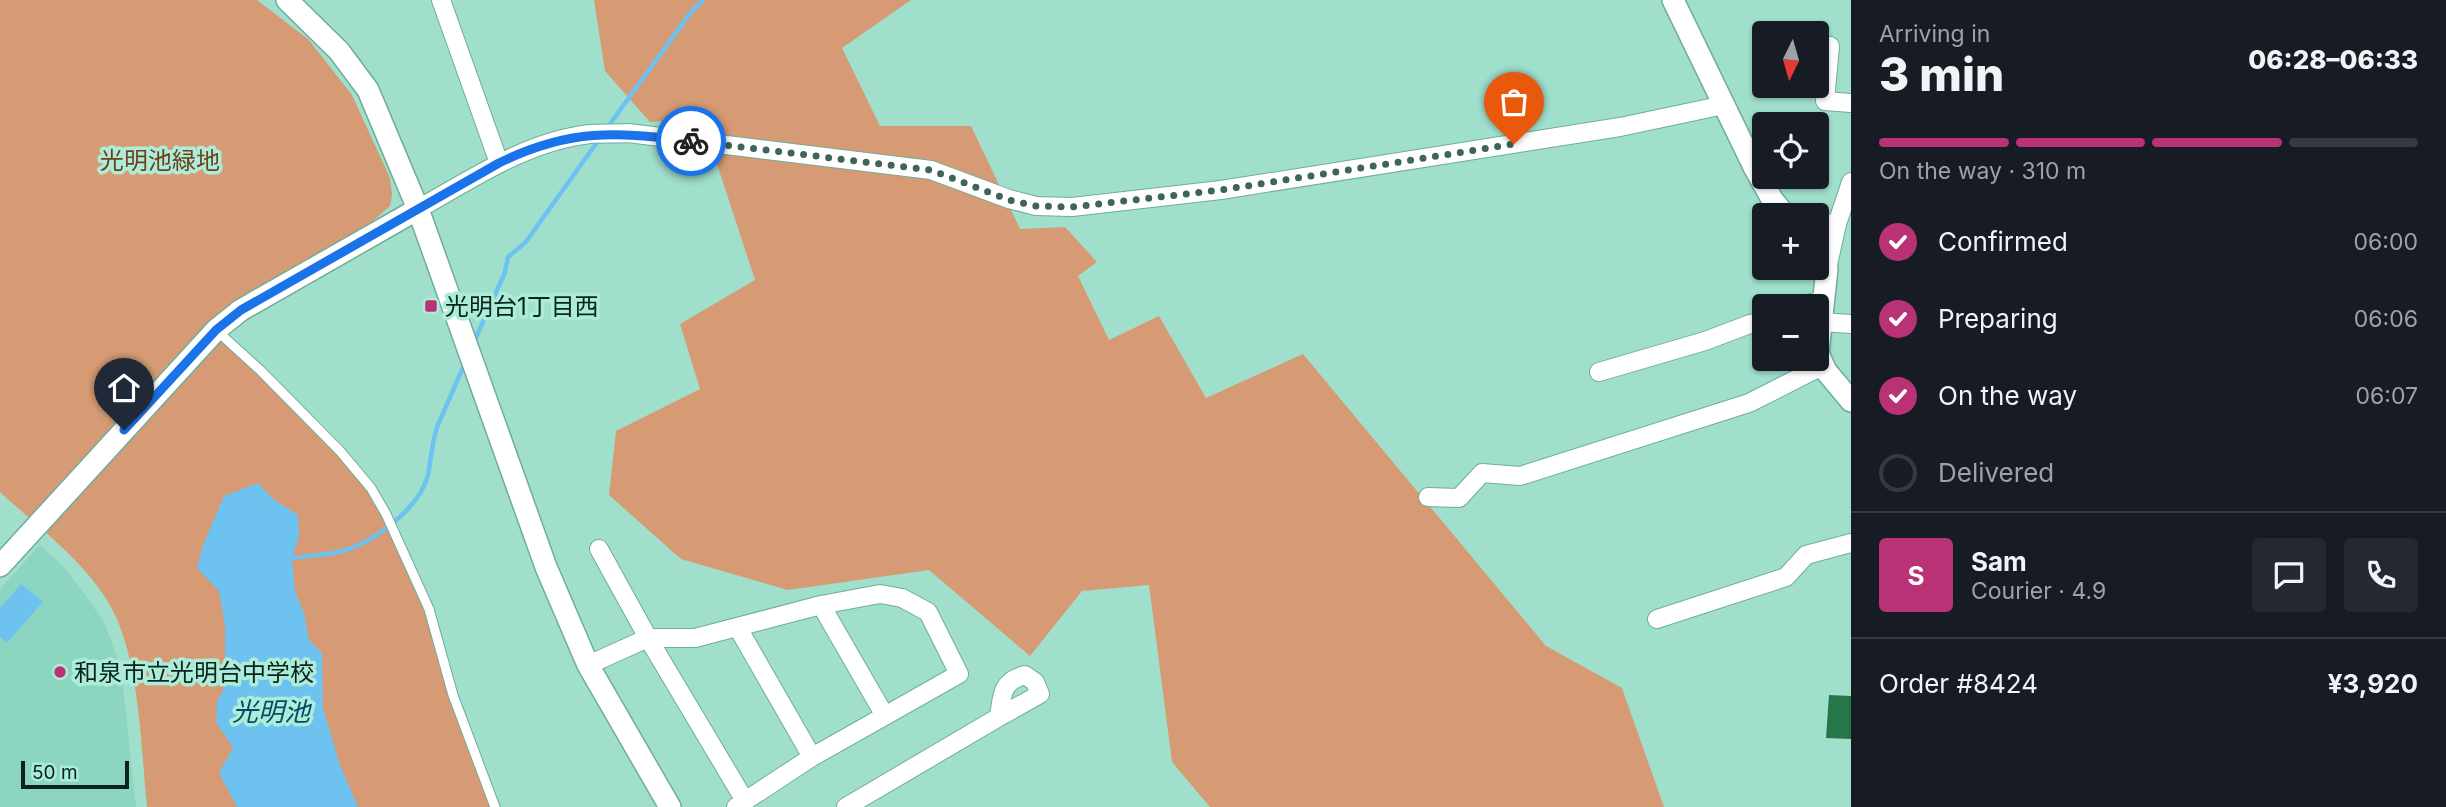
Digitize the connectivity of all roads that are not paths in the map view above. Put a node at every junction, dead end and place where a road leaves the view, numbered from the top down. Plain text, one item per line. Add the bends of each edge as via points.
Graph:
1 (287, 0) edge
2 (440, 0) edge
3 (1673, 0) edge
4 (1830, 46) dead end
5 (1851, 103) edge
6 (1724, 105) junction
7 (499, 163) junction
8 (1851, 182) edge
9 (1775, 203) edge
10 (418, 209) junction
11 (1829, 224) edge
12 (1837, 224) junction
13 (1829, 244) edge
14 (1829, 323) edge
15 (1752, 324) edge
16 (1851, 324) edge
17 (216, 330) junction
18 (1812, 371) edge
19 (1826, 371) edge
20 (1599, 372) dead end
21 (1851, 401) edge
22 (1428, 497) dead end
23 (1851, 543) edge
24 (599, 549) dead end
25 (0, 566) edge
26 (821, 605) junction
27 (1657, 619) dead end
28 (738, 628) junction
29 (648, 638) junction
30 (588, 665) junction
31 (885, 716) junction
32 (999, 717) dead end
33 (812, 757) junction
34 (740, 804) edge
35 (495, 807) edge
36 (670, 807) edge
37 (846, 807) edge

1 - 10 street via 339,51 368,90
2 - 7 street
3 - 6 street
4 - 5 street via 1825,102
6 - 7 street via 1620,127 1359,169 1072,207 1009,200 931,170 628,134 562,139
6 - 9 street
7 - 10 street
8 - 12 street
10 - 17 street via 241,310
10 - 30 street via 546,567
11 - 12 street
12 - 13 street
14 - 16 street
15 - 20 street
17 - 25 street
17 - 35 lane via 340,451 371,488 429,609 453,695
18 - 22 street via 1749,403 1713,415 1520,476 1482,473 1459,498
19 - 21 street
23 - 27 street via 1806,555 1786,577
24 - 29 street
26 - 28 street
26 - 31 street
26 - 31 street via 880,594 902,598 929,612 959,674
28 - 29 street via 695,638
28 - 33 street
29 - 30 street
29 - 34 street
30 - 36 street
31 - 33 street
32 - 37 street
33 - 34 street

